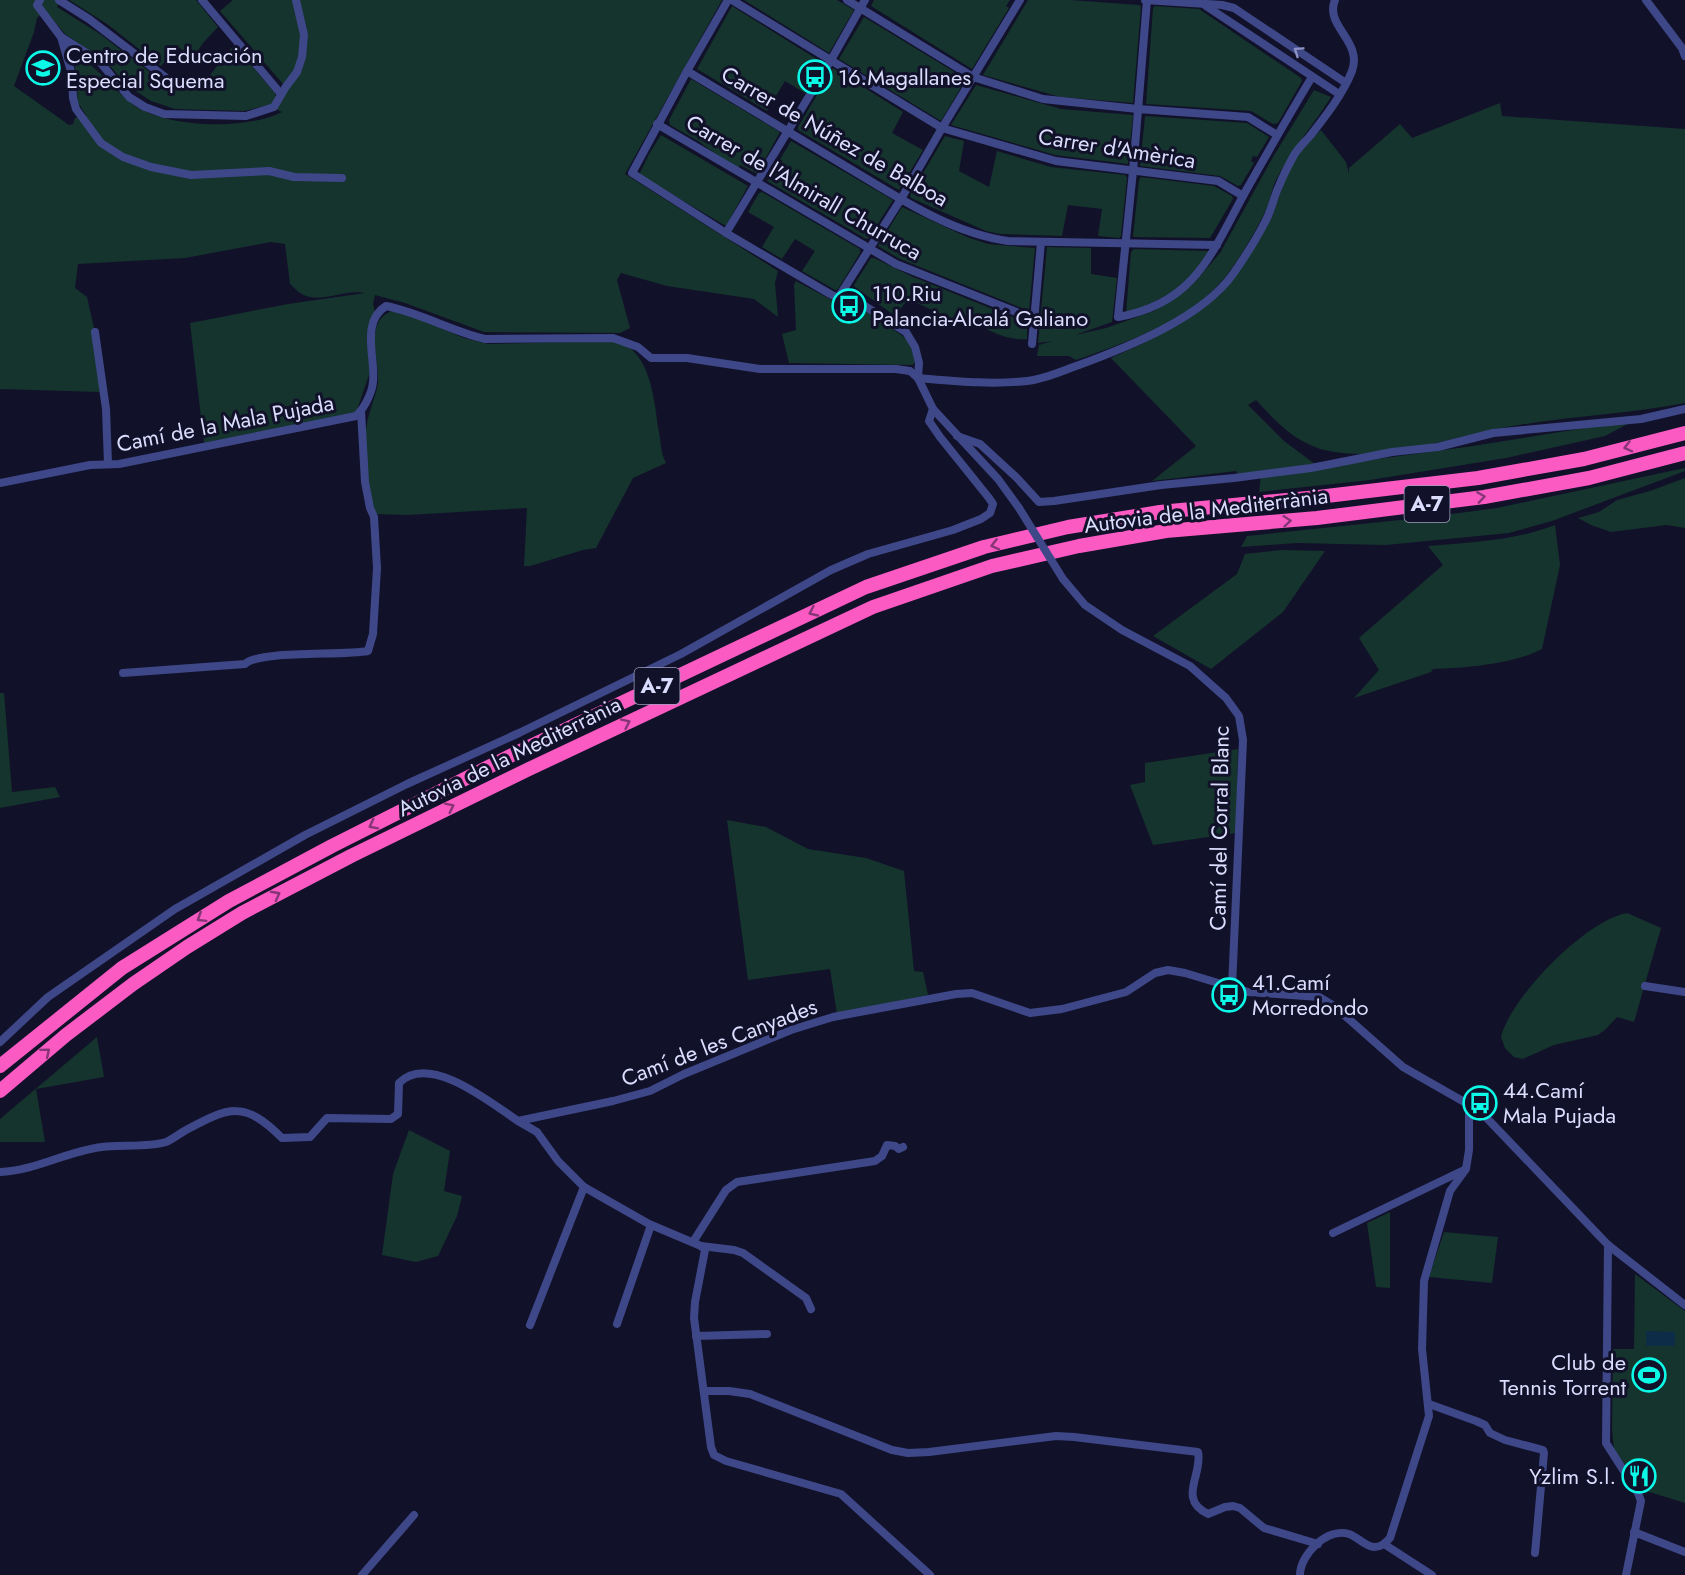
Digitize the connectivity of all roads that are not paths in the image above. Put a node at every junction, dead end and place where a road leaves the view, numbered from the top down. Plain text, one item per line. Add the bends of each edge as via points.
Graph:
1 (40, 0) edge
2 (59, 0) edge
3 (202, 0) edge
4 (296, 0) edge
5 (730, 0) edge
6 (847, 0) edge
7 (865, 0) edge
8 (1020, 0) edge
9 (1146, 0) edge
10 (1335, 0) edge
11 (1646, 0) edge
12 (1205, 5) junction
13 (860, 8) junction
14 (61, 37) junction
15 (1685, 56) edge
16 (831, 60) junction
17 (687, 70) junction
18 (973, 76) junction
19 (165, 77) dead end
20 (1312, 77) junction
21 (1346, 83) junction
22 (281, 94) junction
23 (1339, 94) junction
24 (1138, 109) junction
25 (657, 124) junction
26 (942, 128) junction
27 (787, 132) junction
28 (1277, 135) junction
29 (1133, 171) junction
30 (342, 178) dead end
31 (757, 183) junction
32 (1243, 196) junction
33 (901, 199) junction
34 (726, 233) junction
35 (1041, 242) junction
36 (1126, 243) junction
37 (1217, 245) junction
38 (870, 248) junction
39 (838, 298) junction
40 (1034, 319) junction
41 (95, 332) dead end
42 (1032, 344) dead end
43 (918, 378) junction
44 (933, 409) junction
45 (1685, 409) edge
46 (361, 411) junction
47 (1685, 433) edge
48 (957, 436) junction
49 (1685, 453) edge
50 (108, 464) junction
51 (0, 483) edge
52 (123, 673) dead end
53 (1645, 986) dead end
54 (1232, 987) junction
55 (1685, 992) edge
56 (0, 1042) edge
57 (0, 1066) edge
58 (0, 1091) edge
59 (1469, 1106) junction
60 (518, 1121) junction
61 (903, 1147) dead end
62 (1466, 1169) junction
63 (0, 1172) edge
64 (584, 1188) junction
65 (651, 1225) junction
66 (1333, 1233) dead end
67 (697, 1244) junction
68 (1608, 1245) junction
69 (1685, 1305) edge
70 (811, 1309) dead end
71 (616, 1324) dead end
72 (530, 1325) dead end
73 (767, 1334) dead end
74 (696, 1336) junction
75 (704, 1391) junction
76 (1429, 1404) junction
77 (414, 1515) dead end
78 (1634, 1532) junction
79 (1318, 1544) junction
80 (1384, 1544) junction
81 (1685, 1552) edge
82 (1534, 1553) dead end
83 (362, 1575) edge
84 (930, 1575) edge
85 (1300, 1575) edge
86 (1432, 1575) edge
87 (1626, 1575) edge

1 - 14 street via 37,5
2 - 19 street
3 - 22 street
4 - 22 street via 304,34 302,57 297,72
5 - 16 street, Carrer d'Amèrica
5 - 17 street
6 - 13 street
7 - 13 street
8 - 18 street
9 - 12 street
9 - 24 street
10 - 21 street via 1335,19 1354,52
11 - 15 street
12 - 20 street
21 -> 12 street via 1234,8
13 - 16 street
13 - 18 street
14 - 22 street via 99,62 129,97 164,114 246,116 274,108
14 - 30 street via 72,75 75,109 101,143 123,157 191,175 269,171 294,177
16 - 26 street, Carrer d'Amèrica
16 - 27 street
17 - 25 street
17 - 27 street, Carrer de Núñez de Balboa
18 - 24 street via 1043,99
18 - 26 street
20 - 23 street
20 - 28 street
21 - 23 street
23 - 43 street via 1294,154 1267,218 1233,275 1215,296 1196,309 1107,355 1039,379 984,382
24 - 28 street via 1248,117
24 - 29 street
25 - 31 street, Carrer de l'Almirall Churruca
25 - 34 street via 632,173
26 - 29 street, Carrer d'Amèrica via 1056,161
26 - 33 street
27 - 31 street
27 - 33 street, Carrer de Núñez de Balboa
28 - 32 street
29 - 32 street, Carrer d'Amèrica via 1218,181
29 - 36 street
31 - 34 street
31 - 38 street, Carrer de l'Almirall Churruca
32 - 37 street
33 - 35 street, Carrer de Núñez de Balboa via 990,238
33 - 38 street
34 - 39 street
35 - 36 street, Carrer de Núñez de Balboa
35 - 40 street
36 - 37 street, Carrer de Núñez de Balboa
36 - 37 street via 1118,316 1154,307 1179,291 1210,259
38 - 39 street
38 - 40 street, Carrer de l'Almirall Churruca via 896,264
39 - 43 street via 860,303 906,332 915,347
40 - 42 street
41 - 50 street via 106,409
43 - 44 street
43 - 46 street, Camí de la Mala Pujada via 910,371 896,369 760,369 687,357 651,358 638,347 614,338 485,339 408,310 386,306 372,325 374,383
44 - 48 street, Camí del Corral Blanc
44 - 56 street via 929,421 993,504 990,513 953,530 868,554 831,570 681,654 305,835 174,909 48,997
45 - 48 street via 1641,420 1493,433 1438,447 1311,468 1039,502 980,444
46 - 50 street, Camí de la Mala Pujada via 356,416
46 - 52 street via 365,482 374,517 377,568 373,634 368,651 271,656 244,664
47 -> 57 highway, Autovia de la Mediterrània / A-7 via 1584,459 1478,478 1160,512 1068,527 984,547 866,587 518,752 229,901 122,968
48 - 54 street, Camí del Corral Blanc, bridge via 998,479 1063,579 1085,604 1122,630 1190,666 1226,698 1239,716 1243,740
58 -> 49 highway, Autovia de la Mediterrània / A-7 via 133,984 242,913 508,779 873,607 992,566 1079,546 1166,531 1317,518 1484,497 1589,478
50 - 51 street, Camí de la Mala Pujada
53 - 55 street
54 - 59 street, Camí de les Canyades via 1248,992 1319,997 1403,1067
54 - 60 street, Camí de les Canyades via 1168,970 1126,992 1062,1009 1030,1013 972,993 879,1007 791,1030 650,1091
59 - 62 street
59 - 68 street, Camí de les Canyades via 1480,1111
60 - 63 street via 453,1080 423,1073 399,1083 398,1114 391,1119 327,1118 310,1137 282,1138 252,1114 229,1110 164,1142 72,1152 20,1171
60 - 64 street via 537,1132
61 - 67 street via 887,1145 875,1161 737,1182 726,1190
62 - 66 street
62 - 76 street via 1450,1191 1424,1281 1422,1349
64 - 65 street
64 - 72 street
65 - 67 street
65 - 71 street
67 - 70 street via 743,1253 806,1298
67 - 74 street via 705,1250 694,1310
68 - 69 street, Camí de les Canyades
68 - 78 street via 1606,1443 1641,1501
73 - 74 street
74 - 75 street
75 - 79 street via 750,1394 908,1453 1056,1436 1198,1452 1192,1494 1198,1509 1208,1514 1225,1507 1240,1508 1264,1528
75 - 84 street via 714,1455 841,1494
76 - 80 street via 1429,1416 1390,1538
76 - 82 street via 1485,1425 1490,1433 1504,1440 1543,1450
77 - 83 street
78 - 81 street
78 - 87 street
79 - 80 street via 1342,1533 1368,1546
79 - 85 street via 1305,1558
80 - 86 street

